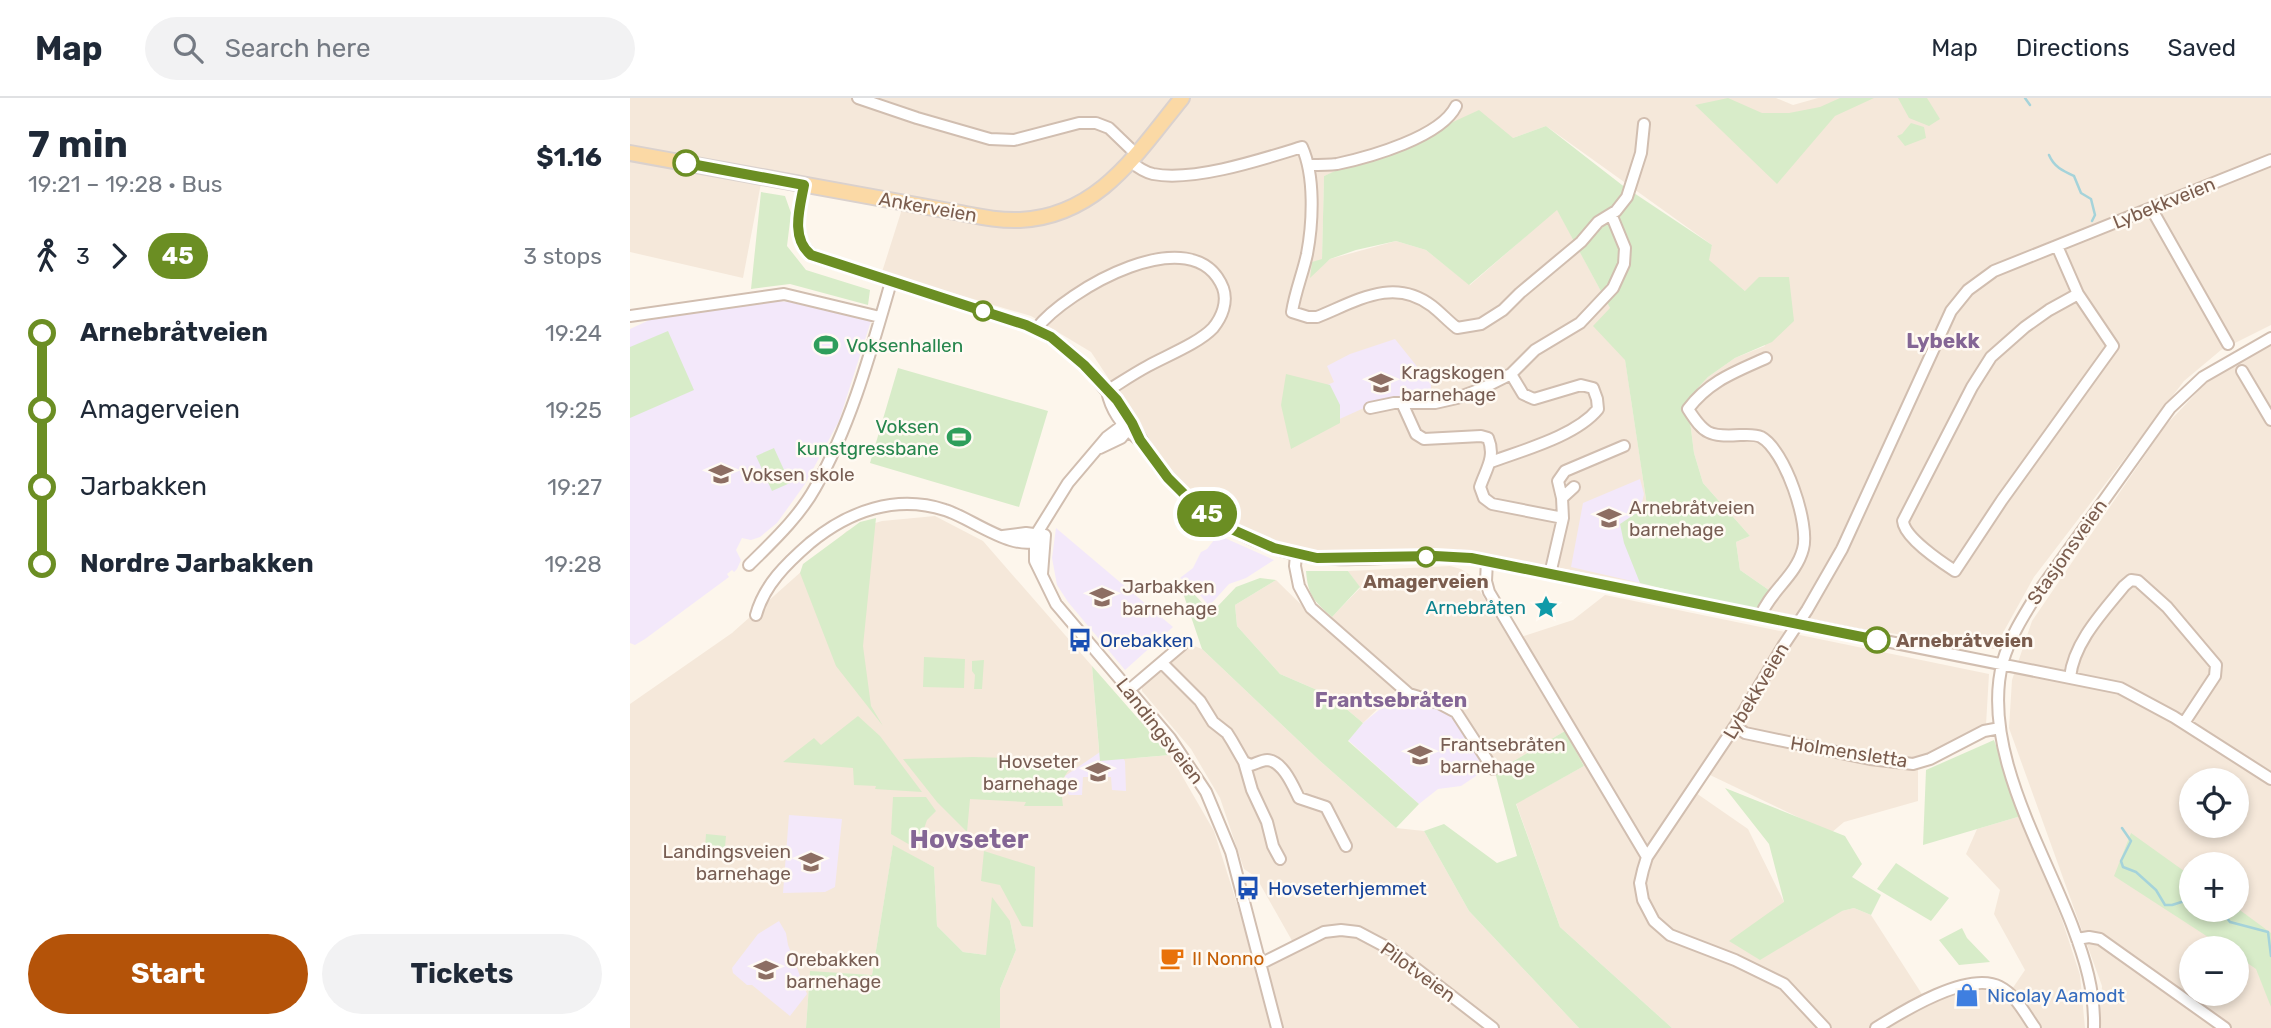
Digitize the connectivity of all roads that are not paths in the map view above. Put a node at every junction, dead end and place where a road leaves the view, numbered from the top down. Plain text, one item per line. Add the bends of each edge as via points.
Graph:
1 (858, 98) edge
2 (1182, 98) edge
3 (1456, 106) dead end
4 (1644, 124) dead end
5 (630, 153) edge
6 (1133, 157) junction
7 (2271, 160) edge
8 (1309, 165) junction
9 (804, 185) junction
10 (2151, 208) junction
11 (1611, 214) junction
12 (2057, 246) junction
13 (891, 282) junction
14 (2078, 294) junction
15 (630, 316) edge
16 (880, 317) junction
17 (1036, 329) junction
18 (2271, 338) edge
19 (2228, 344) dead end
20 (1766, 358) dead end
21 (2242, 371) dead end
22 (1511, 374) junction
23 (1107, 391) junction
24 (1402, 403) junction
25 (1370, 408) dead end
26 (2271, 420) edge
27 (1128, 426) junction
28 (1623, 446) dead end
29 (1491, 462) junction
30 (1574, 487) dead end
31 (1562, 498) junction
32 (1563, 518) junction
33 (1039, 538) junction
34 (1296, 555) junction
35 (1487, 561) junction
36 (749, 565) dead end
37 (1550, 574) junction
38 (756, 615) dead end
39 (1760, 617) junction
40 (1798, 624) junction
41 (1182, 645) dead end
42 (1161, 663) junction
43 (2002, 665) junction
44 (2070, 677) junction
45 (1129, 690) junction
46 (2184, 723) junction
47 (1735, 726) junction
48 (2000, 728) junction
49 (1244, 761) junction
50 (1493, 769) dead end
51 (2271, 779) edge
52 (1346, 846) dead end
53 (1647, 857) junction
54 (1280, 859) dead end
55 (2077, 939) junction
56 (1260, 964) junction
57 (1277, 1028) edge
58 (1493, 1028) edge
59 (1825, 1028) edge
60 (1876, 1028) edge
61 (2035, 1028) edge
62 (2094, 1028) edge
63 (2225, 1028) edge

1 - 6 street via 990,139 1014,140 1096,123 1109,128
2 - 6 main road, Ankerveien
3 - 8 street via 1450,118 1407,143 1335,164
4 - 11 street via 1641,153 1627,197
5 - 9 main road, Ankerveien
6 - 8 street via 1152,173 1178,174 1255,161 1302,147
6 - 9 main road, Ankerveien via 1088,199 1060,212 1027,219 975,216
7 - 10 street, Lybekkveien
8 - 11 street via 1307,252 1292,312 1308,317 1376,292 1389,292 1430,304 1457,328 1481,324 1503,310
9 - 13 street via 798,230 807,252
10 - 12 street, Lybekkveien
10 - 19 street
11 - 22 street via 1625,248 1624,264 1613,288 1580,323 1535,350
12 - 14 street
12 - 40 street, Lybekkveien via 1994,271 1968,290 1951,311 1842,549
13 - 16 street
13 - 17 street
14 - 14 street via 2113,346 1955,571 1916,540 1903,521 1985,365 2025,327
15 - 16 street via 784,294
16 - 36 street via 843,430 814,490
17 - 23 street via 1084,365
17 - 23 street via 1060,304 1129,266 1170,258 1210,269 1226,300 1212,328
18 - 43 street, Stasjonsveien via 2203,377 2170,408 2030,605
20 - 39 street via 1700,392 1688,409 1701,430 1763,439 1780,461 1799,502 1805,534 1801,554
21 - 26 street
22 - 24 street via 1457,398
22 - 29 street via 1523,394 1534,399 1581,385 1593,388 1598,410 1589,420 1543,443
23 - 27 street via 1110,405
24 - 25 street
24 - 29 street via 1416,434 1424,439 1488,438
27 - 33 street via 1107,438 1068,483
27 - 34 street via 1175,485 1212,518
28 - 31 street via 1565,471 1558,481
29 - 32 street via 1480,487 1484,498 1492,504
30 - 31 street
31 - 32 street
32 - 37 street
33 - 38 street via 1012,541 936,507 906,503 869,509 839,522 800,552 768,587
33 - 45 street, Landingsveien via 1042,574 1056,604
34 - 35 street
34 - 50 street via 1299,586 1311,608 1409,694 1456,712
35 - 37 street
35 - 53 street via 1489,592
37 - 39 street
39 - 40 street
40 - 43 street
40 - 47 street, Lybekkveien
41 - 42 street
42 - 45 street
42 - 49 street via 1200,701
43 - 44 street
43 - 48 street, Stasjonsveien
44 - 46 street via 2120,688
44 - 46 street via 2075,656 2090,630 2124,586 2137,581 2167,607 2216,665 2215,676
45 - 56 street, Landingsveien via 1182,754 1212,802 1231,852
46 - 51 street
47 - 48 street, Holmensletta via 1745,733 1870,760 1913,764
47 - 53 street, Lybekkveien
48 - 55 street, Stasjonsveien via 2009,771
49 - 52 street via 1276,764 1299,798 1326,807
49 - 54 street
53 - 59 street, Lybekkveien via 1640,883 1654,921 1670,935 1784,984
55 - 62 street, Stasjonsveien via 2091,986
55 - 63 street via 2100,939
56 - 57 street, Landingsveien
56 - 58 street, Pilotveien via 1324,932 1358,932 1391,950
60 - 61 street via 1916,1005 1982,982 2012,995

